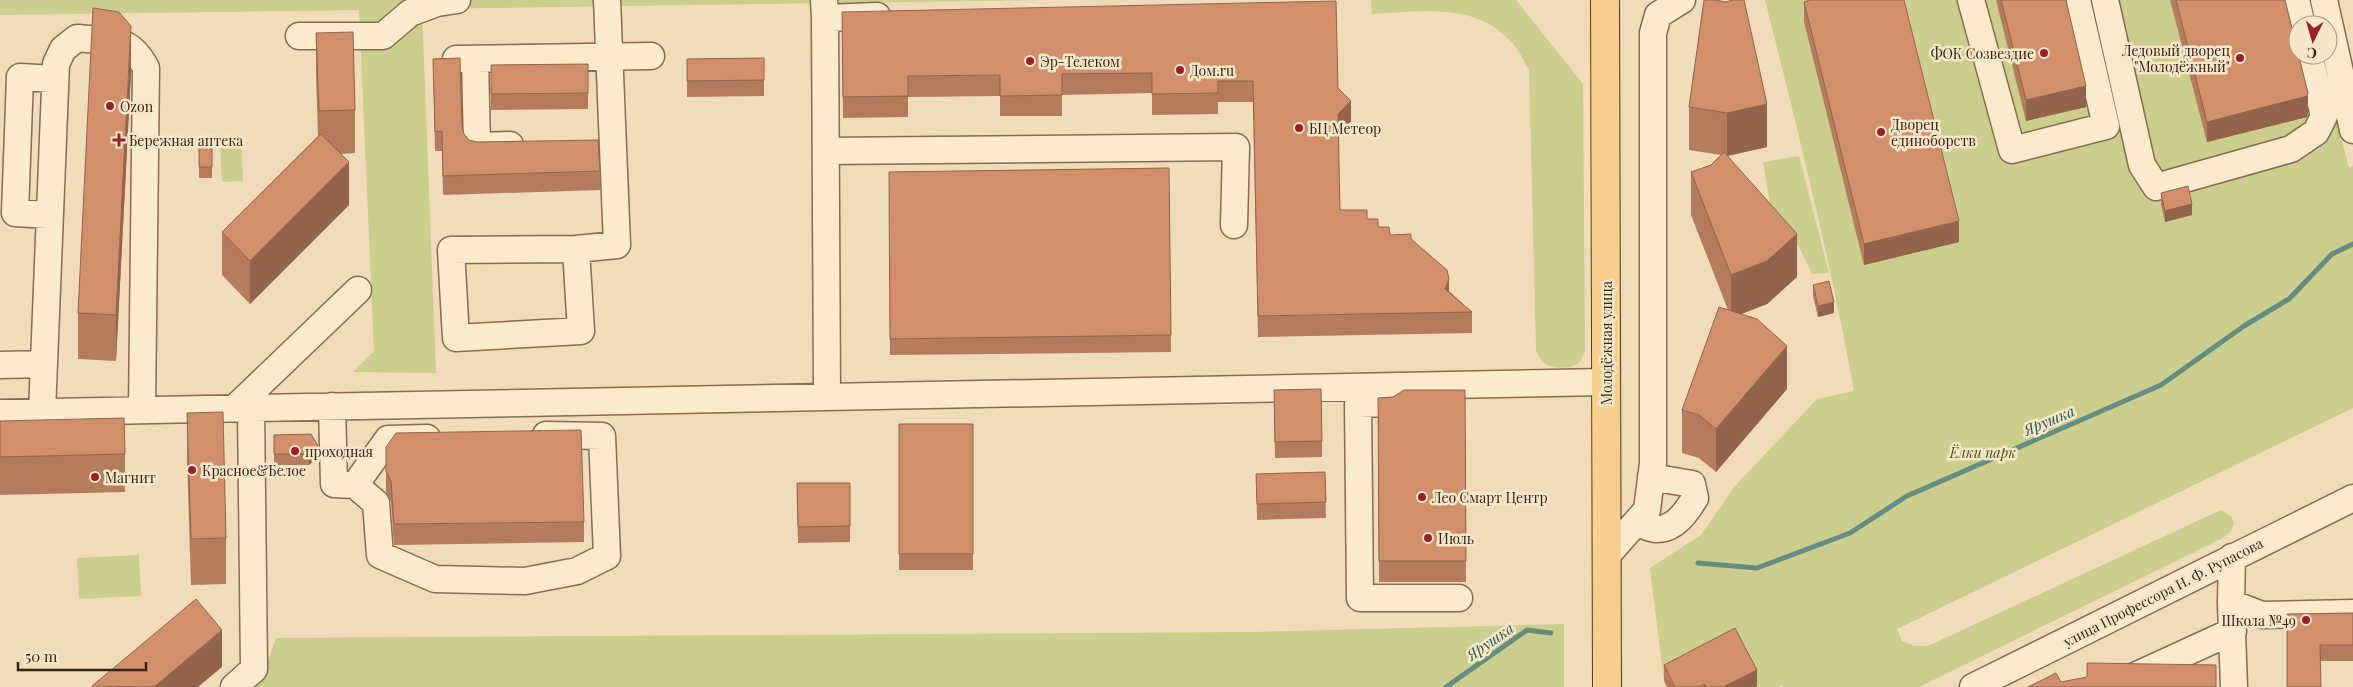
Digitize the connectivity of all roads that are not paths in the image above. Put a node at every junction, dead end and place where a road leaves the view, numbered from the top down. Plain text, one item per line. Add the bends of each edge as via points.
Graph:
1 (457, 0) edge
2 (607, 0) edge
3 (1605, 0) edge
4 (1682, 0) edge
5 (1971, 0) edge
6 (2077, 0) edge
7 (2105, 0) edge
8 (2296, 0) edge
9 (2324, 0) edge
10 (825, 9) edge
11 (2300, 15) edge
12 (905, 16) edge
13 (299, 36) dead end
14 (651, 56) dead end
15 (610, 57) junction
16 (475, 58) junction
17 (436, 59) edge
18 (2312, 65) edge
19 (10, 73) edge
20 (55, 79) junction
21 (2353, 130) edge
22 (613, 144) junction
23 (536, 145) edge
24 (584, 145) edge
25 (826, 151) junction
26 (50, 215) junction
27 (1234, 225) dead end
28 (576, 249) junction
29 (358, 290) dead end
30 (0, 364) edge
31 (44, 364) junction
32 (1606, 382) junction
33 (827, 396) junction
34 (1505, 402) dead end
35 (332, 406) junction
36 (243, 408) junction
37 (142, 409) junction
38 (42, 412) junction
39 (0, 413) edge
40 (526, 436) edge
41 (447, 438) edge
42 (1651, 478) junction
43 (355, 485) junction
44 (2353, 498) edge
45 (1637, 523) junction
46 (1607, 555) junction
47 (2232, 557) junction
48 (1460, 598) dead end
49 (2231, 603) junction
50 (2353, 613) edge
51 (2233, 631) junction
52 (234, 687) edge
53 (1607, 687) edge
54 (1973, 687) edge
55 (2111, 687) edge
56 (2234, 687) edge

1 - 13 street via 410,13 383,36
2 - 15 street
3 - 32 main road, Молодёжная улица
4 - 42 street via 1658,15 1653,33
5 - 6 street via 2012,150 2106,126
7 - 18 street via 2142,165 2156,187 2291,150 2316,132 2324,116
8 - 11 street
9 - 21 street
10 - 12 street
10 - 25 street
14 - 15 street
15 - 16 street
15 - 22 street
16 - 17 street
16 - 23 street via 478,146
19 - 20 street
19 - 26 street via 14,213
20 - 26 street
20 - 37 street via 56,64 63,49 77,38 127,44 140,55 146,68
22 - 24 street
22 - 28 street via 617,245
25 - 27 street via 1236,146
25 - 33 street
26 - 31 street
28 - 28 street via 581,331 456,338 451,250
29 - 36 street
30 - 31 street
31 - 38 street
32 - 33 street
32 - 46 main road, Молодёжная улица
33 - 35 street
34 - 48 street via 1358,404 1360,598
35 - 36 street
35 - 43 street via 334,484
36 - 37 street
36 - 52 street via 254,669
37 - 38 street
38 - 39 street
40 - 43 street via 602,436 607,556 577,571 525,581 435,579 380,555 376,503
41 - 43 street via 388,439
42 - 45 street via 1647,510
42 - 45 street via 1692,484 1695,498 1683,516 1670,526 1657,530
44 - 47 street, улица Профессора Н. Ф. Рупасова
45 - 46 street
46 - 53 main road, Молодёжная улица
47 - 49 street
47 - 54 street, улица Профессора Н. Ф. Рупасова
49 - 50 street via 2262,615
49 - 51 street
51 - 55 street
51 - 56 street

